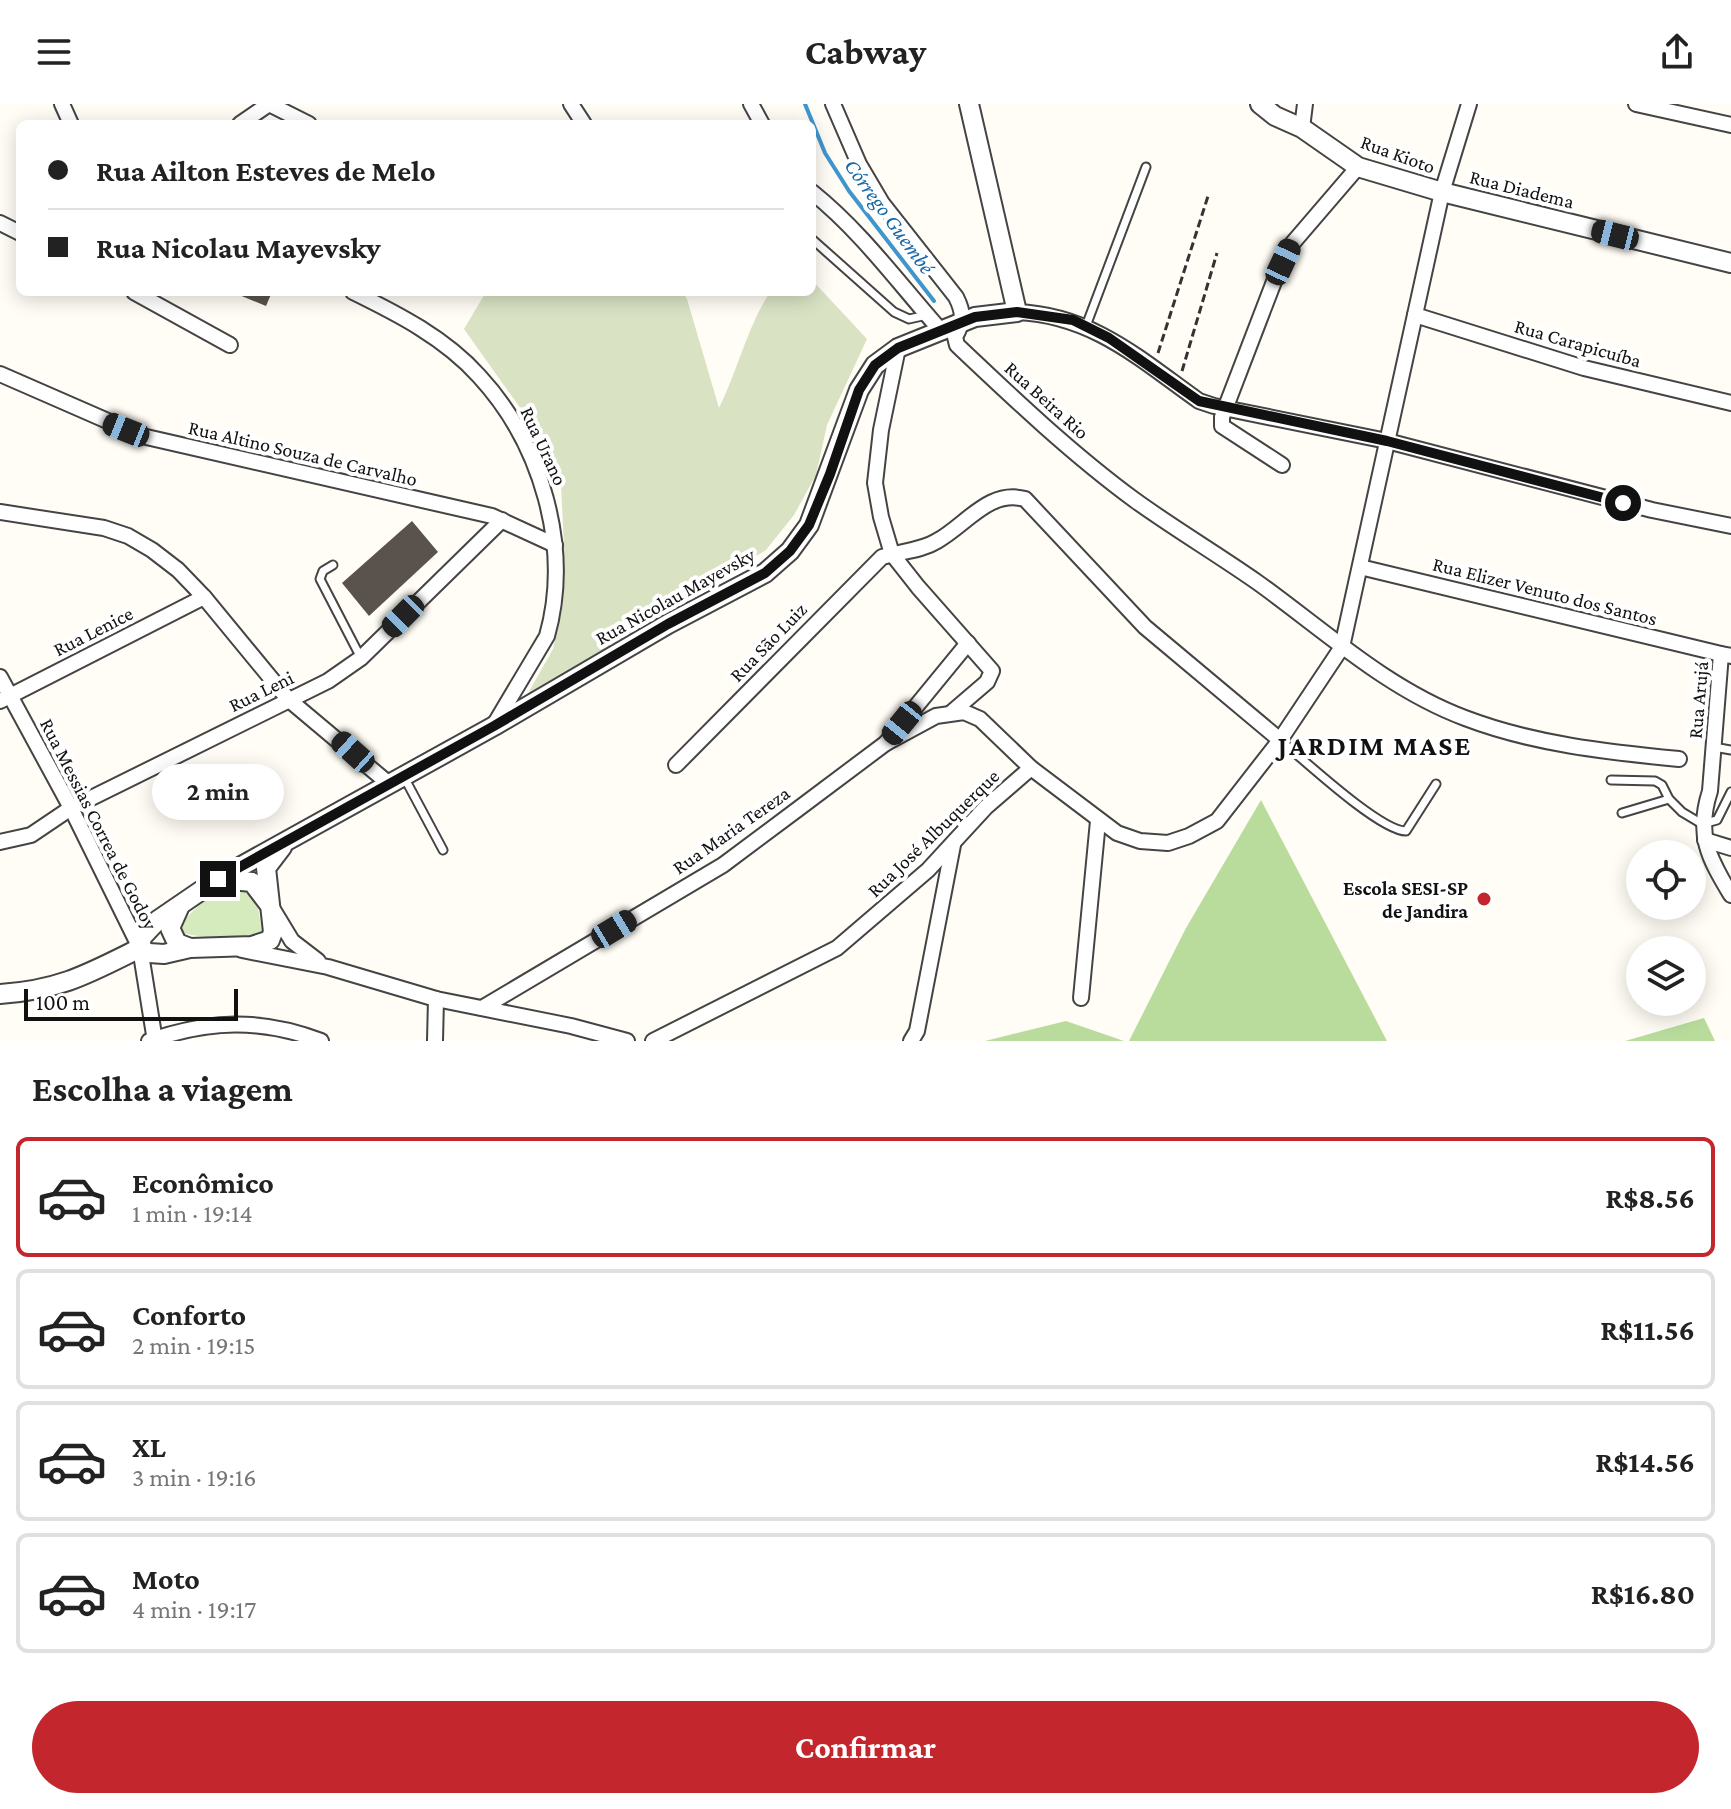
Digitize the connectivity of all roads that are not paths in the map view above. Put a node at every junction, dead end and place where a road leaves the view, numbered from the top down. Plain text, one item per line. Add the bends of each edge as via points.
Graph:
1 (269, 104) edge
2 (833, 104) edge
3 (969, 104) edge
4 (1260, 104) edge
5 (1305, 104) edge
6 (1469, 104) edge
7 (1636, 104) edge
8 (246, 120) edge
9 (301, 120) edge
10 (1731, 125) edge
11 (1302, 128) junction
12 (1146, 167) dead end
13 (1358, 167) junction
14 (1442, 192) junction
15 (816, 195) edge
16 (816, 243) edge
17 (1731, 263) edge
18 (141, 296) edge
19 (361, 296) edge
20 (1017, 312) junction
21 (927, 315) junction
22 (1415, 315) junction
23 (963, 323) junction
24 (1086, 326) junction
25 (942, 332) junction
26 (230, 345) dead end
27 (898, 348) junction
28 (0, 374) edge
29 (1731, 403) edge
30 (1226, 407) junction
31 (1387, 441) junction
32 (1282, 465) dead end
33 (0, 512) edge
34 (502, 520) junction
35 (1731, 526) edge
36 (555, 545) junction
37 (892, 554) junction
38 (333, 565) dead end
39 (1360, 567) junction
40 (204, 597) junction
41 (968, 643) junction
42 (1342, 647) junction
43 (1726, 655) edge
44 (361, 658) junction
45 (0, 677) edge
46 (5, 699) edge
47 (288, 699) junction
48 (952, 712) junction
49 (494, 726) junction
50 (1280, 740) junction
51 (886, 743) junction
52 (1731, 750) edge
53 (1713, 753) junction
54 (1679, 759) dead end
55 (676, 765) dead end
56 (1031, 768) junction
57 (396, 779) junction
58 (1611, 780) dead end
59 (1436, 784) dead end
60 (1731, 792) edge
61 (1669, 799) junction
62 (71, 808) junction
63 (1622, 813) dead end
64 (1098, 821) junction
65 (1702, 824) junction
66 (289, 839) junction
67 (1705, 840) edge
68 (1706, 840) edge
69 (0, 842) edge
70 (953, 844) junction
71 (1706, 844) edge
72 (1731, 848) edge
73 (443, 850) dead end
74 (218, 879) junction
75 (1731, 895) edge
76 (270, 905) junction
77 (179, 908) junction
78 (140, 948) junction
79 (190, 948) junction
80 (229, 948) junction
81 (328, 967) junction
82 (0, 994) edge
83 (1081, 998) dead end
84 (436, 999) junction
85 (482, 1008) junction
86 (153, 1040) edge
87 (622, 1040) edge
88 (321, 1041) edge
89 (435, 1041) edge
90 (653, 1041) edge
91 (911, 1041) edge

1 - 8 street
1 - 9 street
2 - 23 street, Rua Beira Rio via 882,203 956,297
3 - 20 street
4 - 11 street, Rua Kioto
5 - 11 street
6 - 14 street
7 - 10 street
11 - 13 street, Rua Kioto
12 - 24 lane
13 - 14 street, Rua Kioto
13 - 30 street via 1291,245
14 - 17 street, Rua Diadema
14 - 22 street
15 - 21 street
16 - 21 lane via 894,312 909,319
18 - 26 street
19 - 36 street, Rua Urano via 440,341 479,375 504,407 549,507
20 - 23 street, Rua Nicolau Mayevsky
20 - 24 street
21 - 25 street
22 - 29 street, Rua Carapicuíba via 1584,368
22 - 31 street
23 - 25 street, Rua Nicolau Mayevsky
23 - 42 street, Rua Beira Rio via 955,337 957,345 1070,448
24 - 30 street via 1199,401
25 - 27 street, Rua Nicolau Mayevsky
27 - 37 street via 875,483
27 - 49 street, Rua Nicolau Mayevsky via 875,365 859,390 809,525 790,551 740,588
28 - 34 street, Rua Altino Souza de Carvalho via 142,436
30 - 31 street
30 - 32 street via 1222,426
31 - 35 street
31 - 39 street
33 - 40 street via 128,536 178,570
34 - 36 street, Rua Altino Souza de Carvalho
34 - 44 street, Rua Leni
36 - 49 street, Rua Urano via 547,636
37 - 41 street
37 - 50 street via 937,542 993,501 1010,495 1025,499 1145,627
37 - 55 street, Rua São Luiz via 871,566
38 - 44 lane via 320,579
39 - 42 street
39 - 43 street, Rua Elizer Venuto dos Santos
40 - 46 street, Rua Lenice
40 - 47 street
41 - 48 street via 990,666 991,676
41 - 51 street, Rua Maria Tereza
42 - 50 street
42 - 54 street via 1411,693 1517,736
43 - 53 street, Rua Arujá
44 - 47 street, Rua Leni
45 - 46 street, Rua Messias Correa de Godoy
46 - 62 street, Rua Messias Correa de Godoy
47 - 57 street
47 - 62 street, Rua Leni
48 - 51 street
48 - 56 street via 980,719
49 - 57 street, Rua Nicolau Mayevsky
50 - 59 lane via 1396,831 1406,831
50 - 64 street via 1217,821 1189,836 1168,843 1140,841
51 - 85 street, Rua Maria Tereza via 723,865
52 - 53 lane
53 - 65 street, Rua Arujá
56 - 64 street
56 - 70 street, Rua José Albuquerque
57 - 66 street, Rua Nicolau Mayevsky
57 - 73 lane
58 - 61 lane via 1655,781
60 - 65 lane via 1717,820
61 - 63 lane
61 - 65 lane
62 - 69 street, Rua Leni via 31,835
62 - 78 street, Rua Messias Correa de Godoy
64 - 83 street
65 - 67 street
66 - 74 street, Rua Nicolau Mayevsky
66 - 76 street, Rua Nicolau Mayevsky via 266,868
68 - 72 street
70 - 90 street, Rua José Albuquerque via 837,948
70 - 91 street
71 - 75 street
74 - 76 street via 252,882
74 - 77 street, Rua Nicolau Mayevsky
76 - 80 street via 270,940
76 - 81 street via 292,941
77 - 78 street, Rua Nicolau Mayevsky via 150,928
77 - 79 street via 170,928 177,943
78 - 79 street via 164,954
78 - 82 street via 67,984
78 - 86 street, Rua Messias Correa de Godoy
79 - 80 street
80 - 81 street
81 - 84 street
84 - 85 street
84 - 89 street
85 - 87 street
86 - 88 street via 230,1022 295,1031

